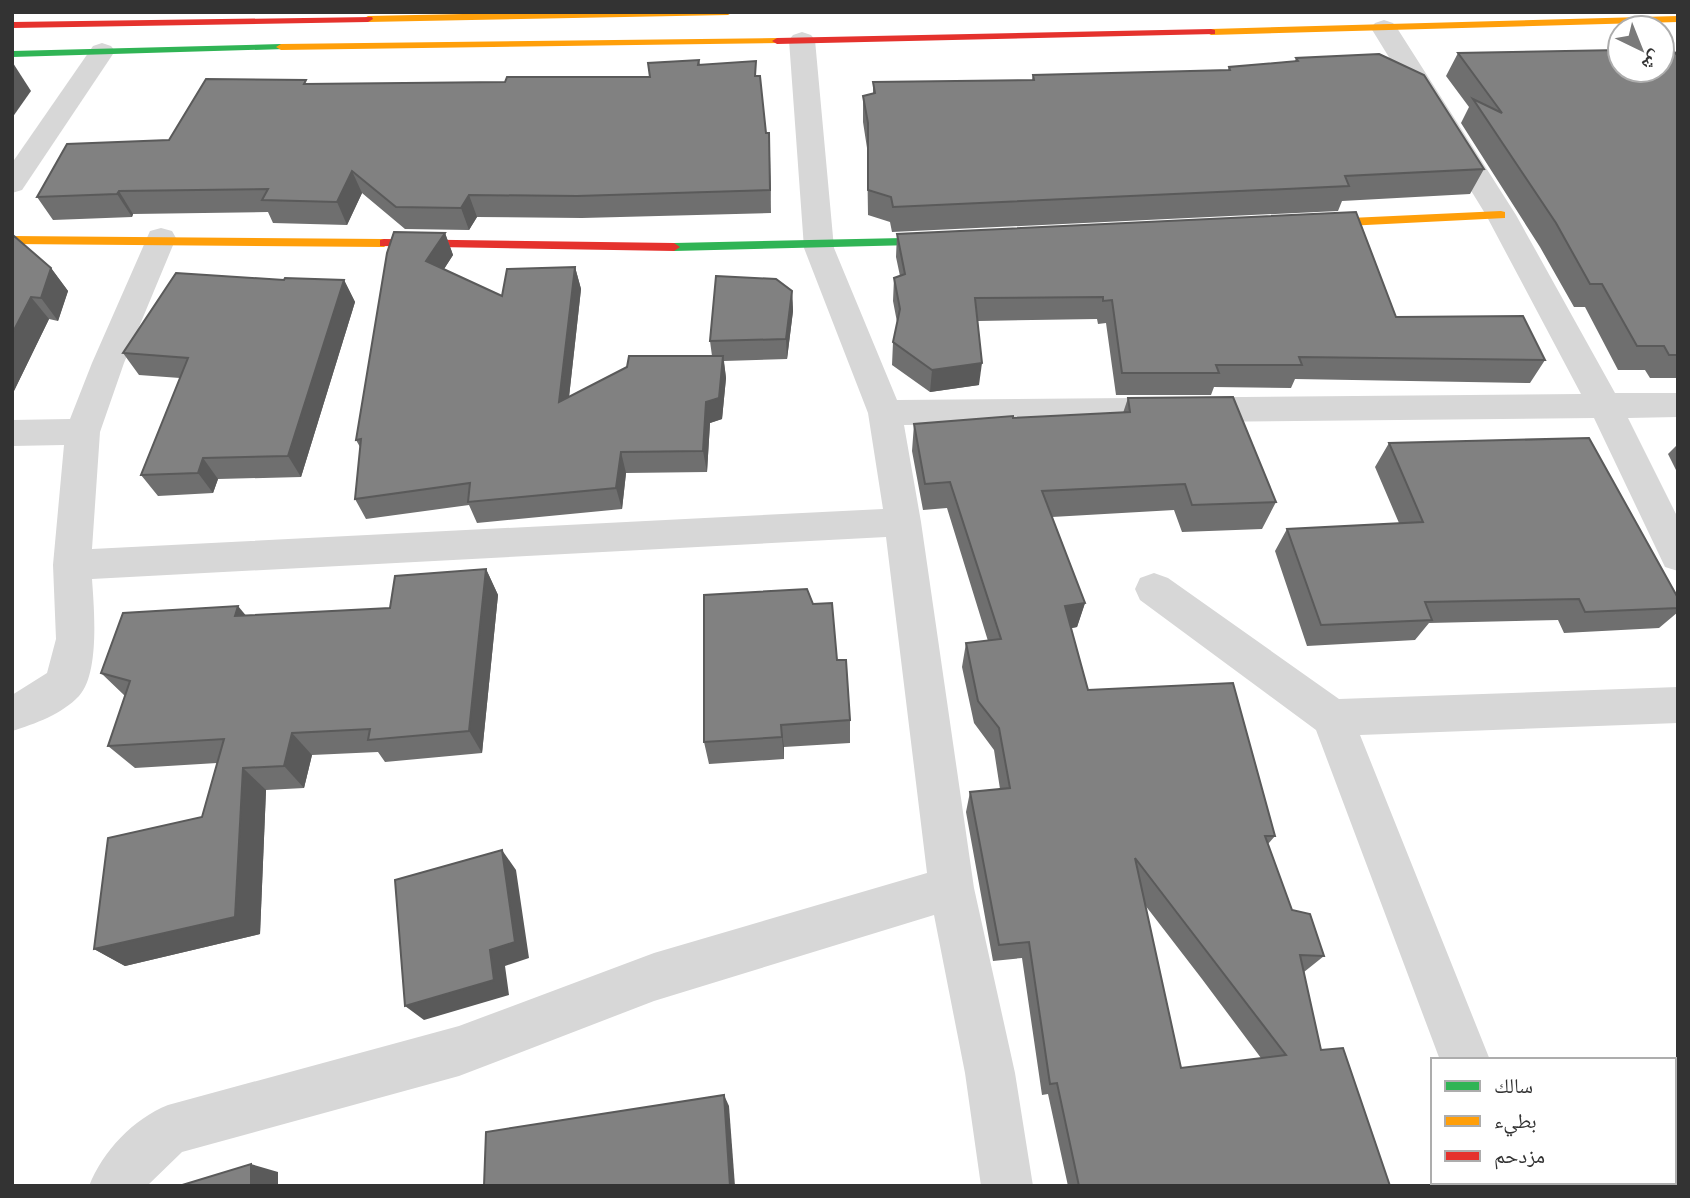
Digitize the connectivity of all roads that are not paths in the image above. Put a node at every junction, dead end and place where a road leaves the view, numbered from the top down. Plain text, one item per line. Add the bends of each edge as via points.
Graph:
1 (728, 12) edge
2 (369, 15) edge
3 (1678, 19) edge
4 (12, 25) edge
5 (1384, 28) junction
6 (802, 40) junction
7 (102, 51) junction
8 (12, 54) edge
9 (12, 184) edge
10 (1501, 215) junction
11 (1292, 225) edge
12 (162, 238) junction
13 (12, 240) edge
14 (972, 240) edge
15 (819, 248) junction
16 (1678, 405) edge
17 (1605, 406) junction
18 (885, 413) junction
19 (83, 432) junction
20 (12, 433) edge
21 (903, 522) junction
22 (1678, 556) edge
23 (72, 565) junction
24 (1154, 589) dead end
25 (1678, 705) edge
26 (12, 713) edge
27 (1332, 718) junction
28 (951, 888) junction
29 (1464, 1058) edge
30 (115, 1186) edge
31 (1007, 1186) edge

1 - 2 main road
2 - 4 main road
3 - 5 main road
5 - 6 main road
5 - 10 street
6 - 7 main road
6 - 15 street
7 - 8 main road
7 - 9 street
10 - 11 main road
10 - 17 street
12 - 13 main road
12 - 15 main road
12 - 19 street
14 - 15 main road
15 - 18 street
16 - 17 street
17 - 18 street
17 - 22 street
18 - 21 street
19 - 20 street
19 - 23 street
21 - 23 street
21 - 28 street
23 - 26 street via 76,639 65,682
24 - 27 street
25 - 27 street
27 - 29 street
28 - 30 street via 654,977 459,1051 168,1130
28 - 31 street via 990,1073

